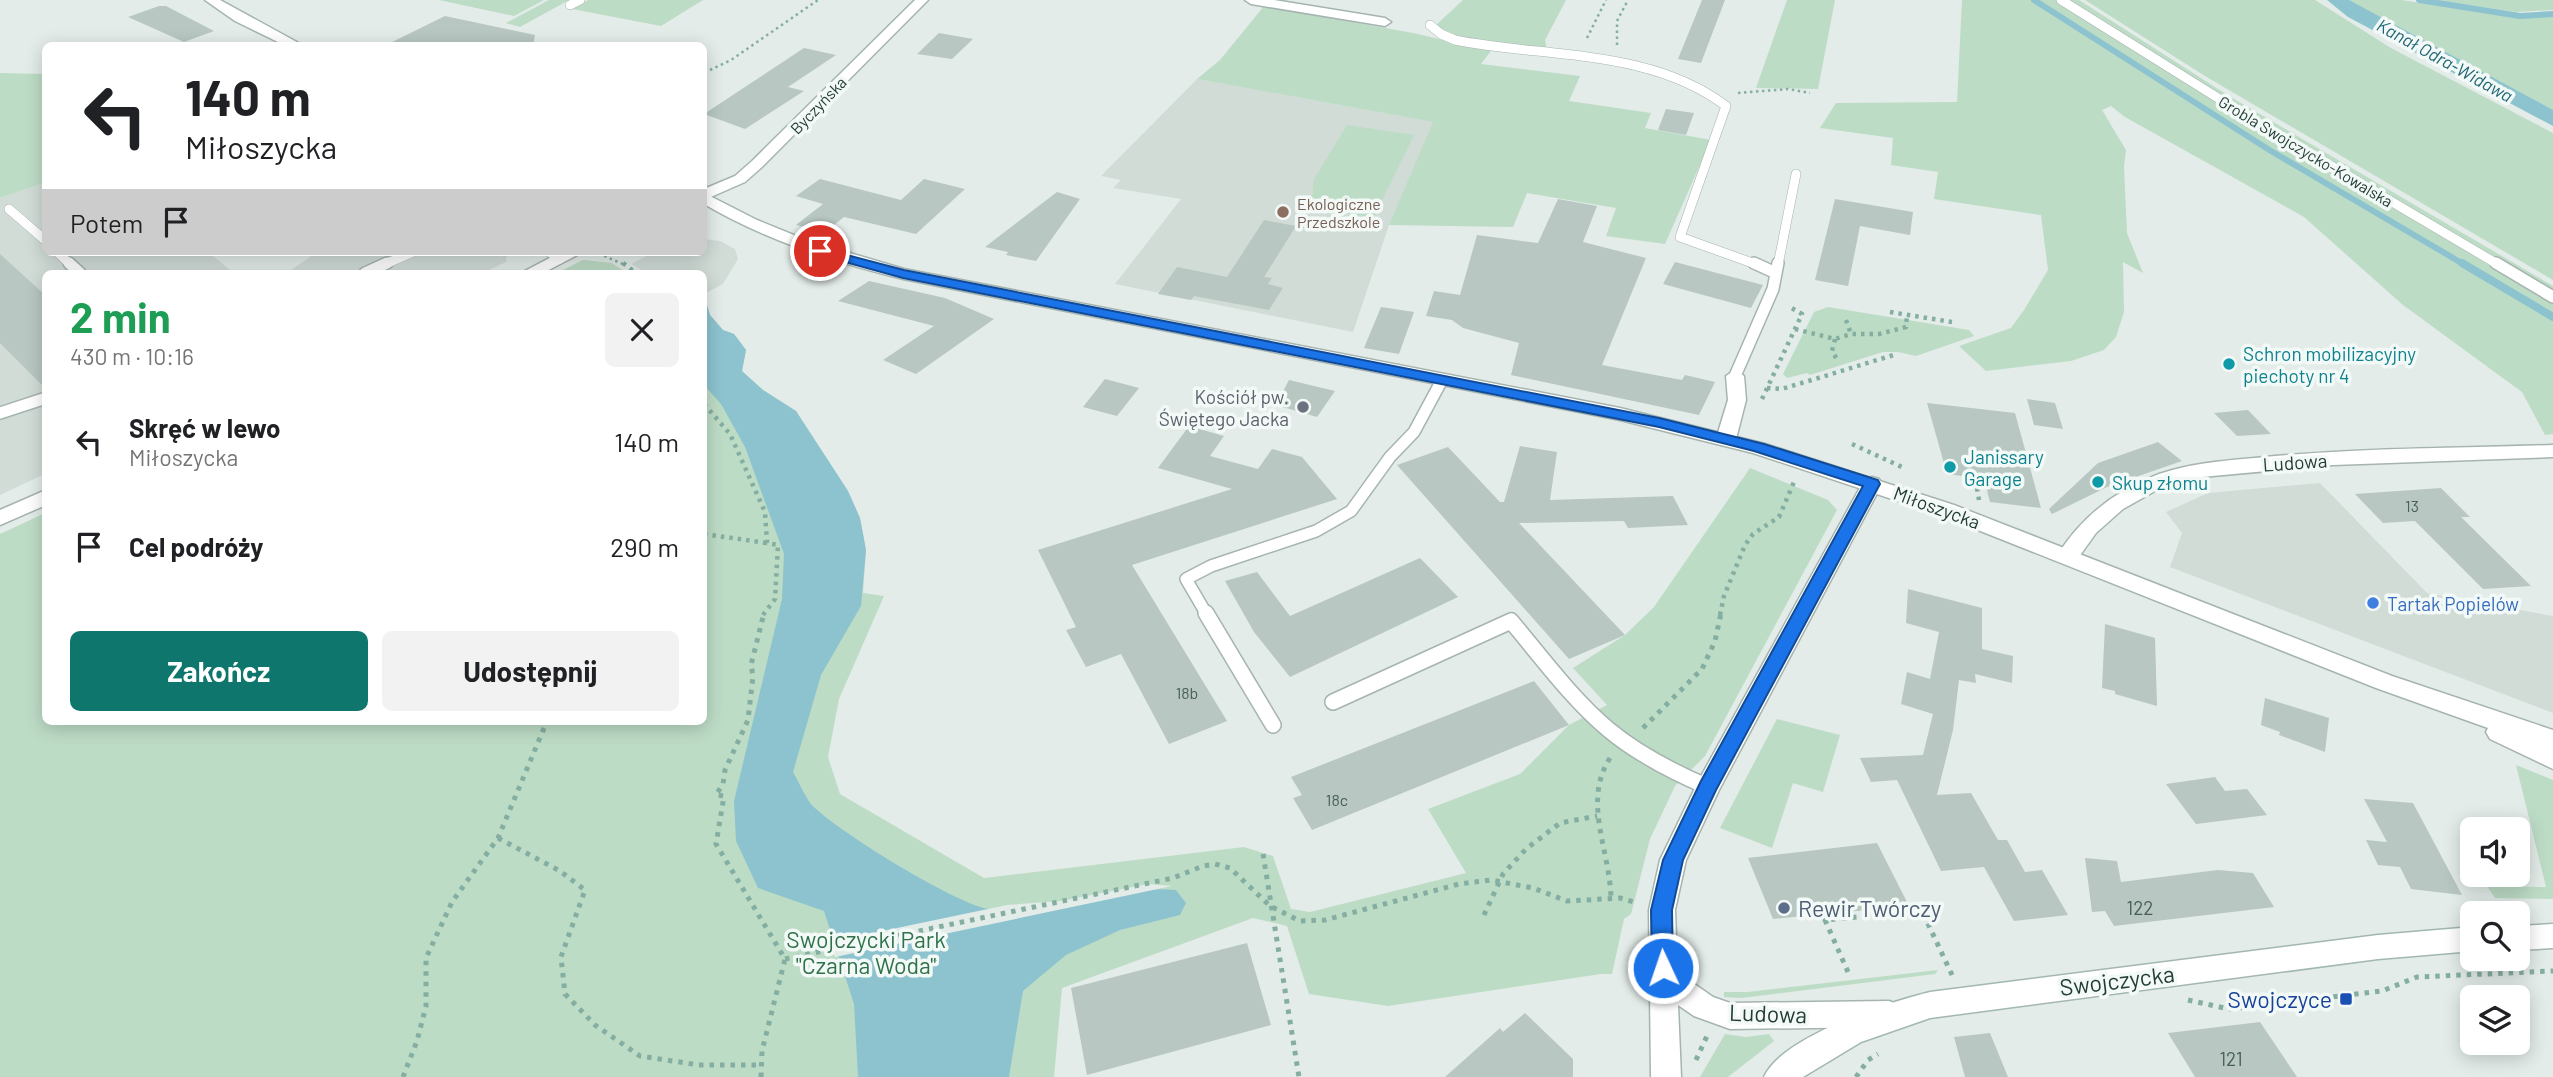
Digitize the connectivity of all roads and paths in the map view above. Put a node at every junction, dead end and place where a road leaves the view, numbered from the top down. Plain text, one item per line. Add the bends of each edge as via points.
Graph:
1 (211, 0) edge
2 (580, 0) edge
3 (818, 0) edge
4 (922, 0) edge
5 (1251, 0) edge
6 (1606, 0) edge
7 (1628, 0) edge
8 (2061, 0) edge
9 (570, 5) dead end
10 (1385, 22) dead end
11 (1430, 26) dead end
12 (290, 42) edge
13 (1605, 59) junction
14 (1630, 66) junction
15 (710, 70) dead end
16 (1811, 93) dead end
17 (1717, 96) junction
18 (1796, 174) dead end
19 (707, 196) edge
20 (707, 199) edge
21 (9, 209) dead end
22 (42, 238) edge
23 (61, 256) edge
24 (403, 256) edge
25 (558, 256) edge
26 (602, 256) edge
27 (77, 270) edge
28 (369, 270) edge
29 (535, 270) edge
30 (632, 270) edge
31 (1776, 273) junction
32 (2553, 297) edge
33 (1768, 301) junction
34 (1891, 312) dead end
35 (1906, 314) junction
36 (1846, 320) dead end
37 (1952, 322) dead end
38 (1795, 329) junction
39 (1851, 334) junction
40 (1835, 339) junction
41 (1896, 354) dead end
42 (1838, 361) dead end
43 (1735, 376) joint
44 (1442, 380) junction
45 (1767, 388) junction
46 (42, 399) edge
47 (1762, 401) dead end
48 (707, 407) edge
49 (0, 413) edge
50 (1726, 439) junction
51 (1852, 444) dead end
52 (2553, 451) edge
53 (1904, 468) dead end
54 (1797, 478) dead end
55 (1985, 483) dead end
56 (1872, 484) junction
57 (42, 499) edge
58 (1977, 506) dead end
59 (0, 518) edge
60 (707, 534) edge
61 (766, 542) junction
62 (2068, 556) junction
63 (1333, 702) dead end
64 (2460, 710) junction
65 (545, 725) edge
66 (1273, 725) dead end
67 (2553, 740) edge
68 (1626, 742) junction
69 (2553, 759) edge
70 (1708, 787) junction
71 (1597, 816) junction
72 (498, 838) junction
73 (1263, 854) dead end
74 (1498, 882) junction
75 (1611, 898) junction
76 (1269, 906) junction
77 (1662, 910) junction
78 (1484, 915) dead end
79 (2553, 936) edge
80 (2530, 937) edge
81 (2460, 940) edge
82 (785, 959) junction
83 (1663, 968) junction
84 (2553, 971) edge
85 (1848, 972) dead end
86 (1964, 1000) junction
87 (2173, 1002) dead end
88 (1890, 1014) junction
89 (1883, 1050) dead end
90 (762, 1065) junction
91 (403, 1077) edge
92 (761, 1077) edge
93 (1299, 1077) edge
94 (1666, 1077) edge
95 (1779, 1077) edge
96 (1856, 1077) edge

1 - 12 street
2 - 9 lane
3 - 15 path via 732,60
4 - 19 street, Byczyńska via 757,164 740,179
5 - 10 street
6 - 13 path via 1587,37 1590,47
7 - 14 path via 1614,29 1616,44
8 - 32 lane, Grobla Swojczycko-Kowalska via 2261,125
11 - 13 lane via 1444,36 1468,42
13 - 14 lane
14 - 17 lane
16 - 17 path via 1770,89
17 - 31 lane via 1726,106 1681,237
18 - 31 lane
20 - 44 street, Miłoszycka via 776,235 903,274
21 - 22 lane
23 - 27 lane
24 - 28 lane
25 - 29 street
26 - 30 path
31 - 33 lane
33 - 38 path via 1799,310 1802,314
33 - 43 lane
34 - 35 path
35 - 37 path
35 - 39 path via 1902,329
36 - 39 path
38 - 40 path
38 - 45 path
39 - 40 path
40 - 42 path via 1832,351
41 - 45 path via 1782,389
43 - 50 street via 1737,400
44 - 50 street, Miłoszycka
44 - 66 lane via 1414,432 1351,511 1316,531 1211,566 1186,579
45 - 47 path
46 - 49 lane
48 - 61 path via 730,434 765,512
50 - 56 street, Miłoszycka
51 - 53 path
52 - 62 street, Ludowa via 2293,461 2184,473 2114,506 2077,538
54 - 68 path via 1779,517 1752,534 1745,545 1702,669
55 - 58 path via 1976,482
56 - 62 street, Miłoszycka
56 - 70 street
57 - 59 street
60 - 61 path
61 - 82 path via 778,545 775,599 763,614 751,665 748,720 716,795 724,796 716,844
62 - 64 street, Miłoszycka
63 - 68 lane via 1511,621 1586,707
64 - 67 street, Miłoszycka
64 - 69 street, Miłoszycka
65 - 72 path
68 - 70 lane via 1672,772
68 - 71 path via 1599,772
70 - 77 street via 1673,860
71 - 74 path via 1560,823 1527,849
71 - 75 path via 1607,850
72 - 90 path via 585,890 561,957 565,994 596,1025 640,1056 699,1065
72 - 91 path via 452,902 426,958 426,1006
73 - 76 path
74 - 75 path via 1533,888 1567,901
74 - 76 path via 1459,884 1325,920 1300,921
74 - 78 path
75 - 77 path
76 - 82 path via 1230,868 1215,864 1173,878
76 - 93 path
77 - 83 street
79 - 80 street
81 - 86 street, Swojczycka
82 - 90 path
83 - 88 street, Ludowa via 1704,1007 1730,1016
83 - 94 street
84 - 87 path via 2417,977 2382,991 2229,1009 2186,1000
85 - 86 path via 1825,920 1923,911
86 - 88 street, Swojczycka
88 - 95 street, Swojczycka via 1827,1042
89 - 96 path via 1868,1060
90 - 92 path

